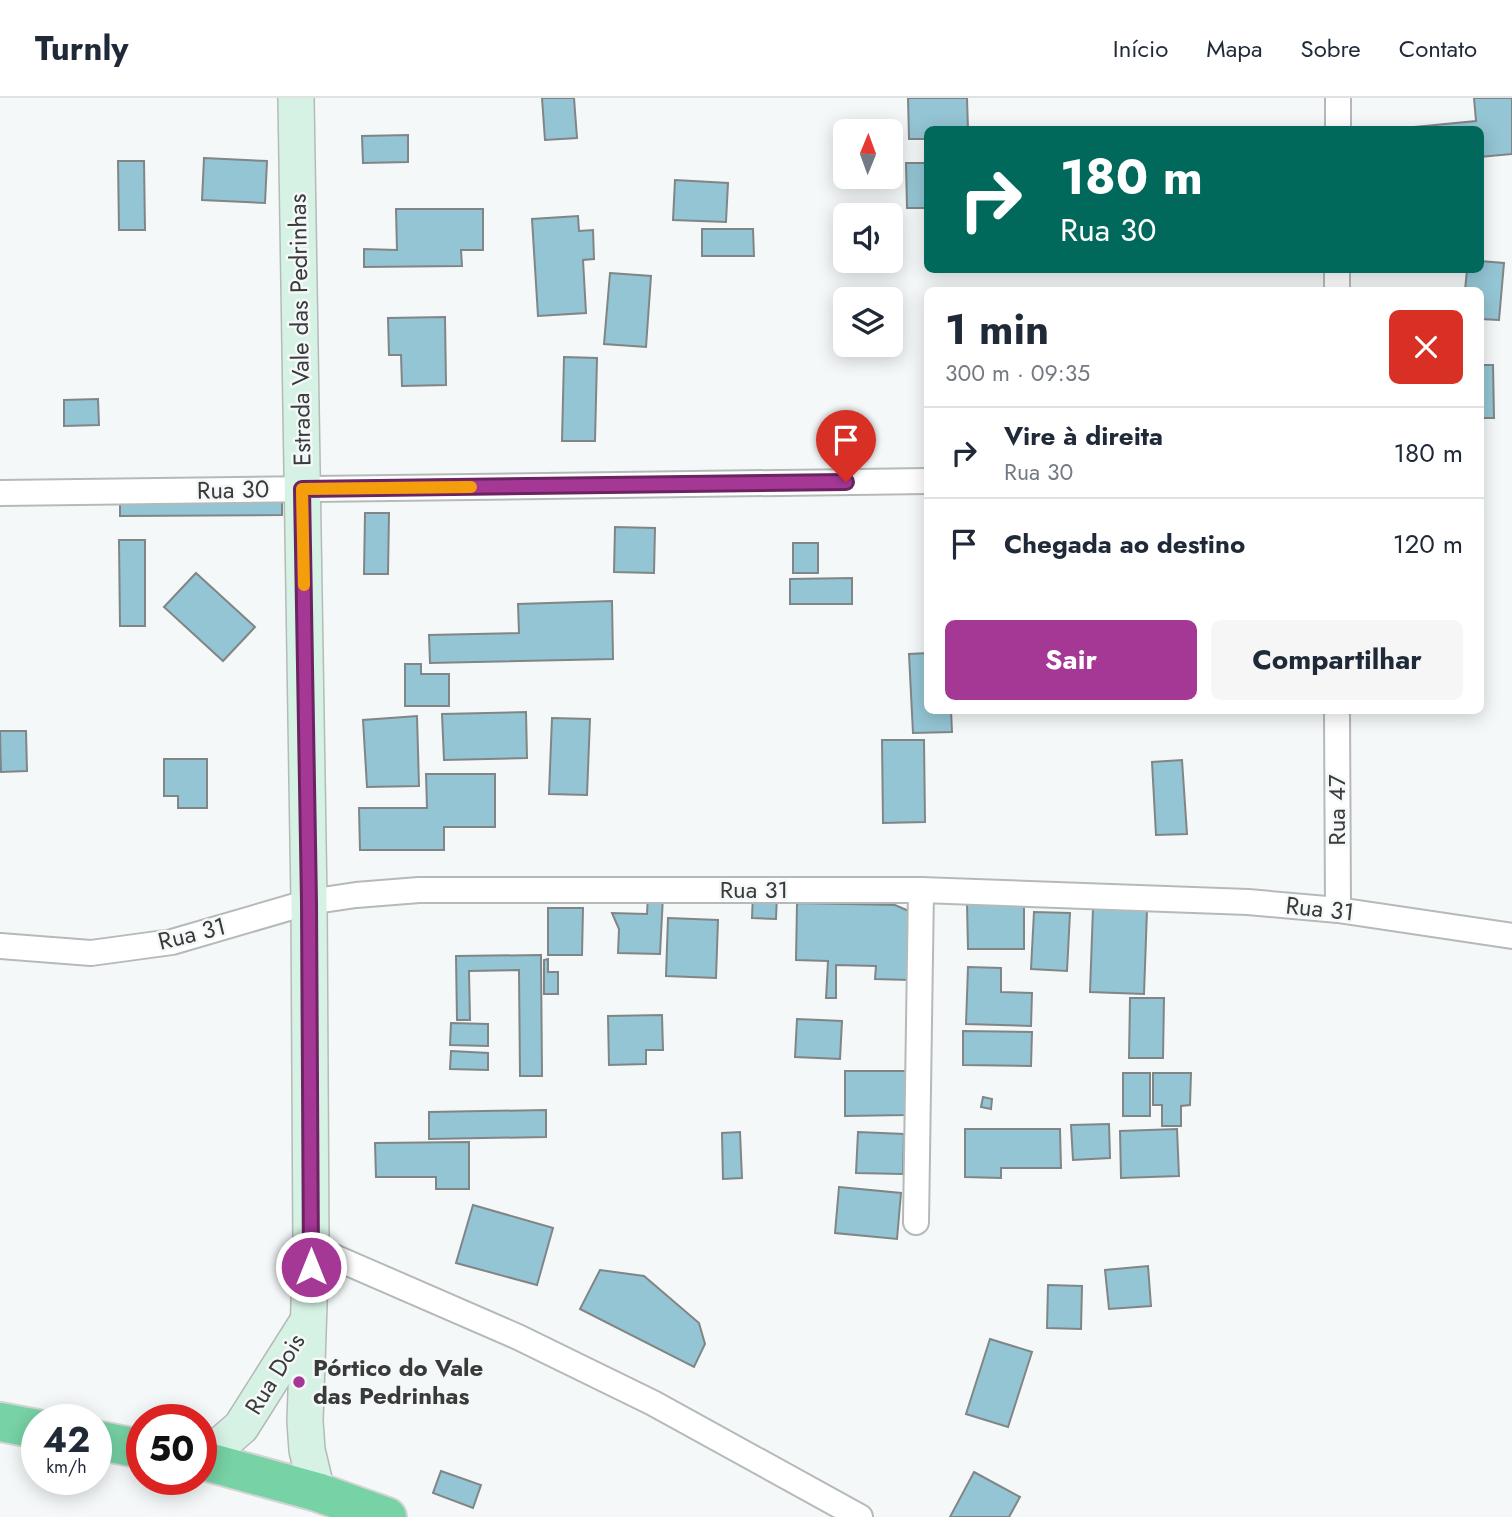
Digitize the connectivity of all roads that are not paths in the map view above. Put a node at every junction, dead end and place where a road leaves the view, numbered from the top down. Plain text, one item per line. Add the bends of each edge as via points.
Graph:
1 (296, 98) edge
2 (1338, 98) edge
3 (1338, 126) edge
4 (924, 481) edge
5 (302, 489) junction
6 (0, 493) edge
7 (1337, 714) edge
8 (921, 890) junction
9 (309, 902) junction
10 (1338, 910) junction
11 (1512, 936) edge
12 (0, 946) edge
13 (916, 1222) dead end
14 (311, 1247) junction
15 (310, 1318) junction
16 (0, 1422) edge
17 (21, 1426) edge
18 (217, 1448) edge
19 (217, 1464) edge
20 (317, 1492) junction
21 (387, 1517) edge
22 (860, 1517) edge

1 - 5 main road, Estrada Vale das Pedrinhas
2 - 3 street
4 - 5 street, Rua 30
5 - 6 street, Rua 30
5 - 9 main road, Estrada Vale das Pedrinhas
7 - 10 street, Rua 47
8 - 9 street, Rua 31 via 418,890
8 - 10 street, Rua 31 via 1248,902
8 - 13 street
9 - 12 street, Rua 31 via 172,942 91,953
9 - 14 main road, Estrada Vale das Pedrinhas
10 - 11 street, Rua 31
14 - 15 main road, Estrada Vale das Pedrinhas
14 - 22 street via 592,1373
15 - 18 main road, Rua Dois via 242,1427
15 - 20 main road, Rua Dois via 305,1422
16 - 17 highway
19 - 20 highway
20 - 21 highway

